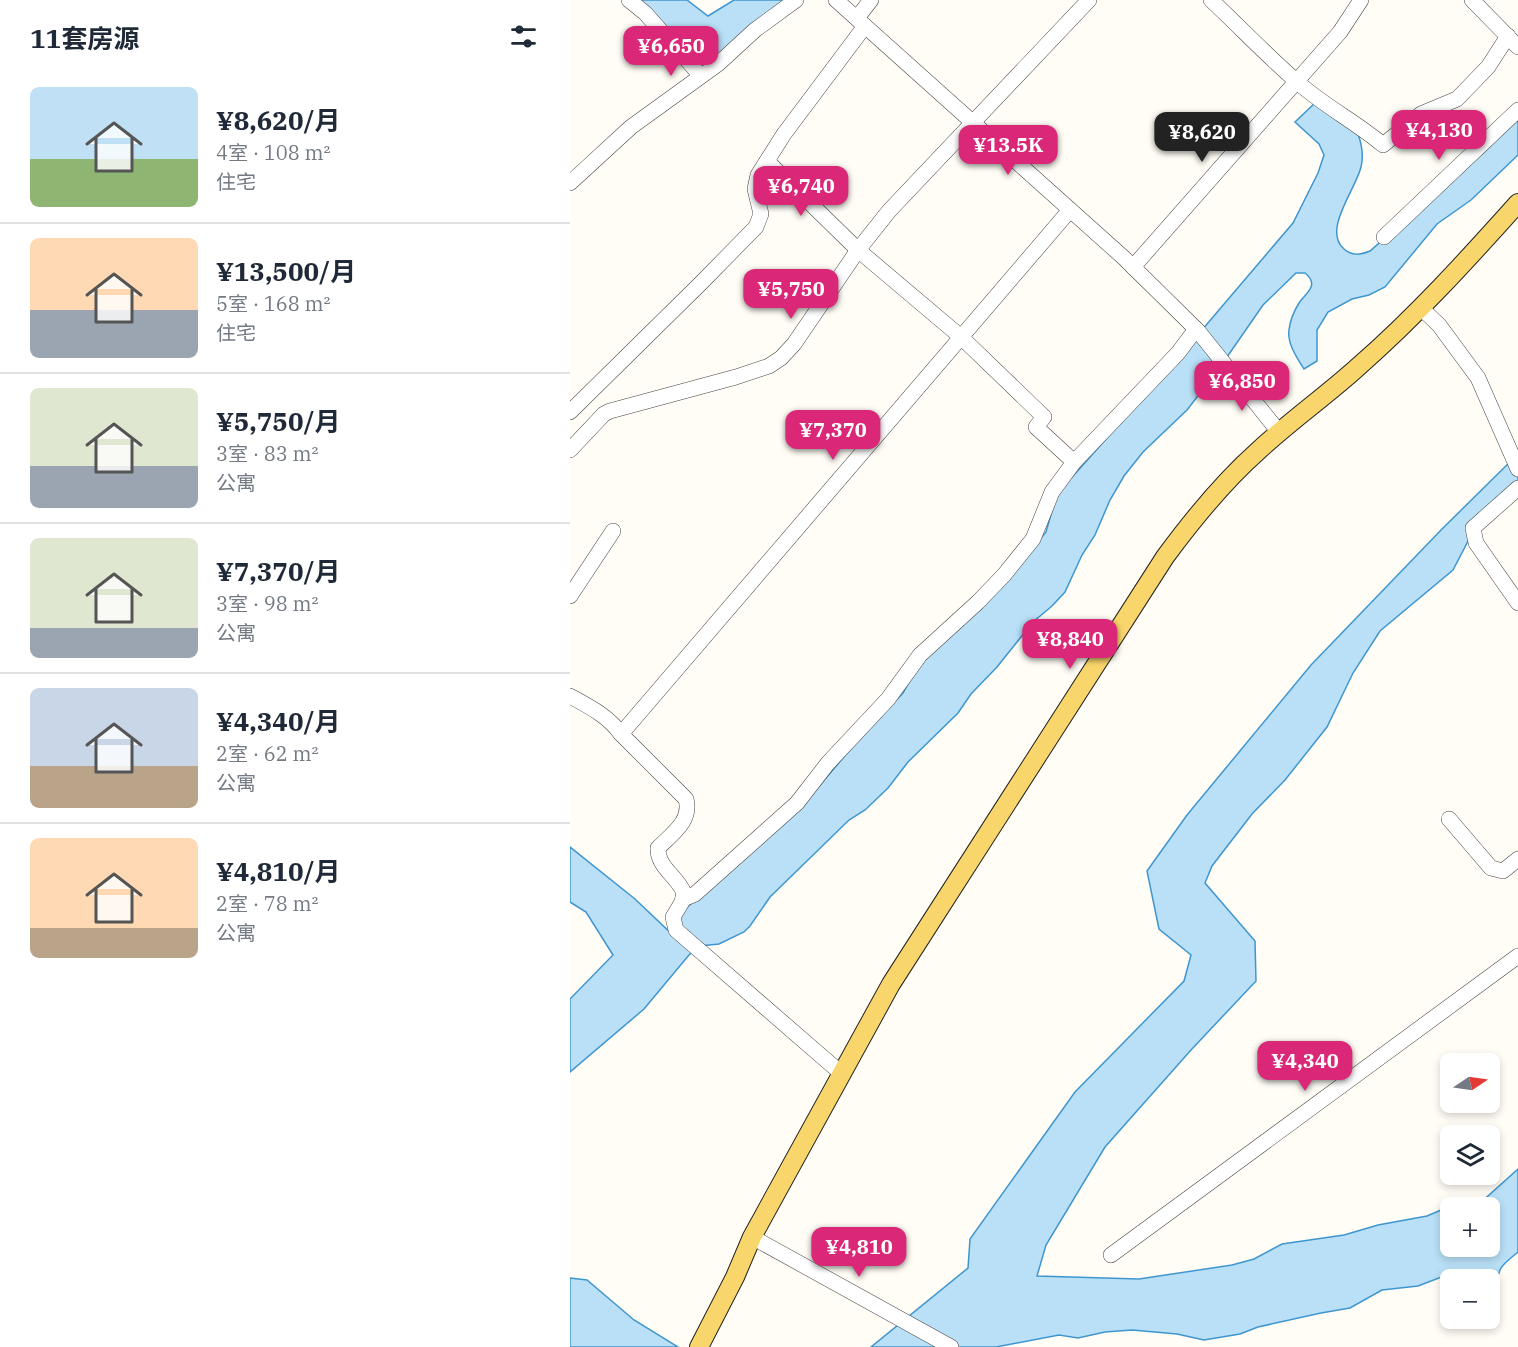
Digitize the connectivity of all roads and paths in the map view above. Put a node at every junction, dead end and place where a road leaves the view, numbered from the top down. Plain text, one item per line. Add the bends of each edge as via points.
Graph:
1 (629, 0) edge
2 (796, 0) edge
3 (836, 0) edge
4 (871, 0) edge
5 (1089, 0) edge
6 (1211, 0) edge
7 (1361, 0) edge
8 (1472, 0) edge
9 (861, 22) junction
10 (1513, 41) edge
11 (701, 76) junction
12 (1296, 81) junction
13 (1518, 110) edge
14 (974, 123) junction
15 (767, 161) junction
16 (570, 183) edge
17 (1518, 203) edge
18 (1070, 210) junction
19 (1384, 237) dead end
20 (858, 250) junction
21 (1133, 267) junction
22 (1421, 308) junction
23 (1197, 330) junction
24 (961, 337) junction
25 (570, 412) edge
26 (1279, 432) junction
27 (570, 450) edge
28 (1074, 462) junction
29 (1518, 469) edge
30 (1518, 488) edge
31 (613, 531) dead end
32 (570, 596) edge
33 (1518, 603) edge
34 (570, 696) edge
35 (621, 734) junction
36 (1449, 819) dead end
37 (1518, 859) edge
38 (683, 899) junction
39 (1518, 956) edge
40 (842, 1074) junction
41 (752, 1237) junction
42 (1111, 1255) dead end
43 (699, 1347) edge
44 (951, 1347) edge

1 - 11 street
2 - 11 street
3 - 9 street
4 - 9 street
5 - 14 street
6 - 12 street
7 - 12 street via 1340,32
8 - 10 street
9 - 14 street
9 - 15 street
10 - 12 street via 1457,99 1421,114 1383,145
11 - 16 street via 624,133
12 - 21 street
13 - 19 street
14 - 18 street
14 - 20 street via 908,190
15 - 20 street
15 - 25 street via 755,184 761,214 756,227
17 - 22 main road
18 - 21 street
18 - 24 street
20 - 24 street
20 - 27 street via 794,344 775,363 610,411
21 - 23 street
22 - 26 main road via 1360,366
22 - 29 street via 1439,325 1478,378
23 - 26 street
23 - 28 street
24 - 28 street via 1044,417 1036,427
24 - 35 street
26 - 40 main road via 1209,499 1145,585 891,984
28 - 38 street via 1052,492 1033,539 1004,575 920,655 888,699 828,763 797,803 695,894
30 - 33 street via 1473,528 1476,543
31 - 32 street
34 - 35 street via 612,722
35 - 38 street via 686,799 688,807 682,824 657,852 683,890
36 - 37 street via 1491,868 1503,871
38 - 40 street via 673,917 679,934
39 - 42 street
40 - 41 main road
41 - 43 main road
41 - 44 street

